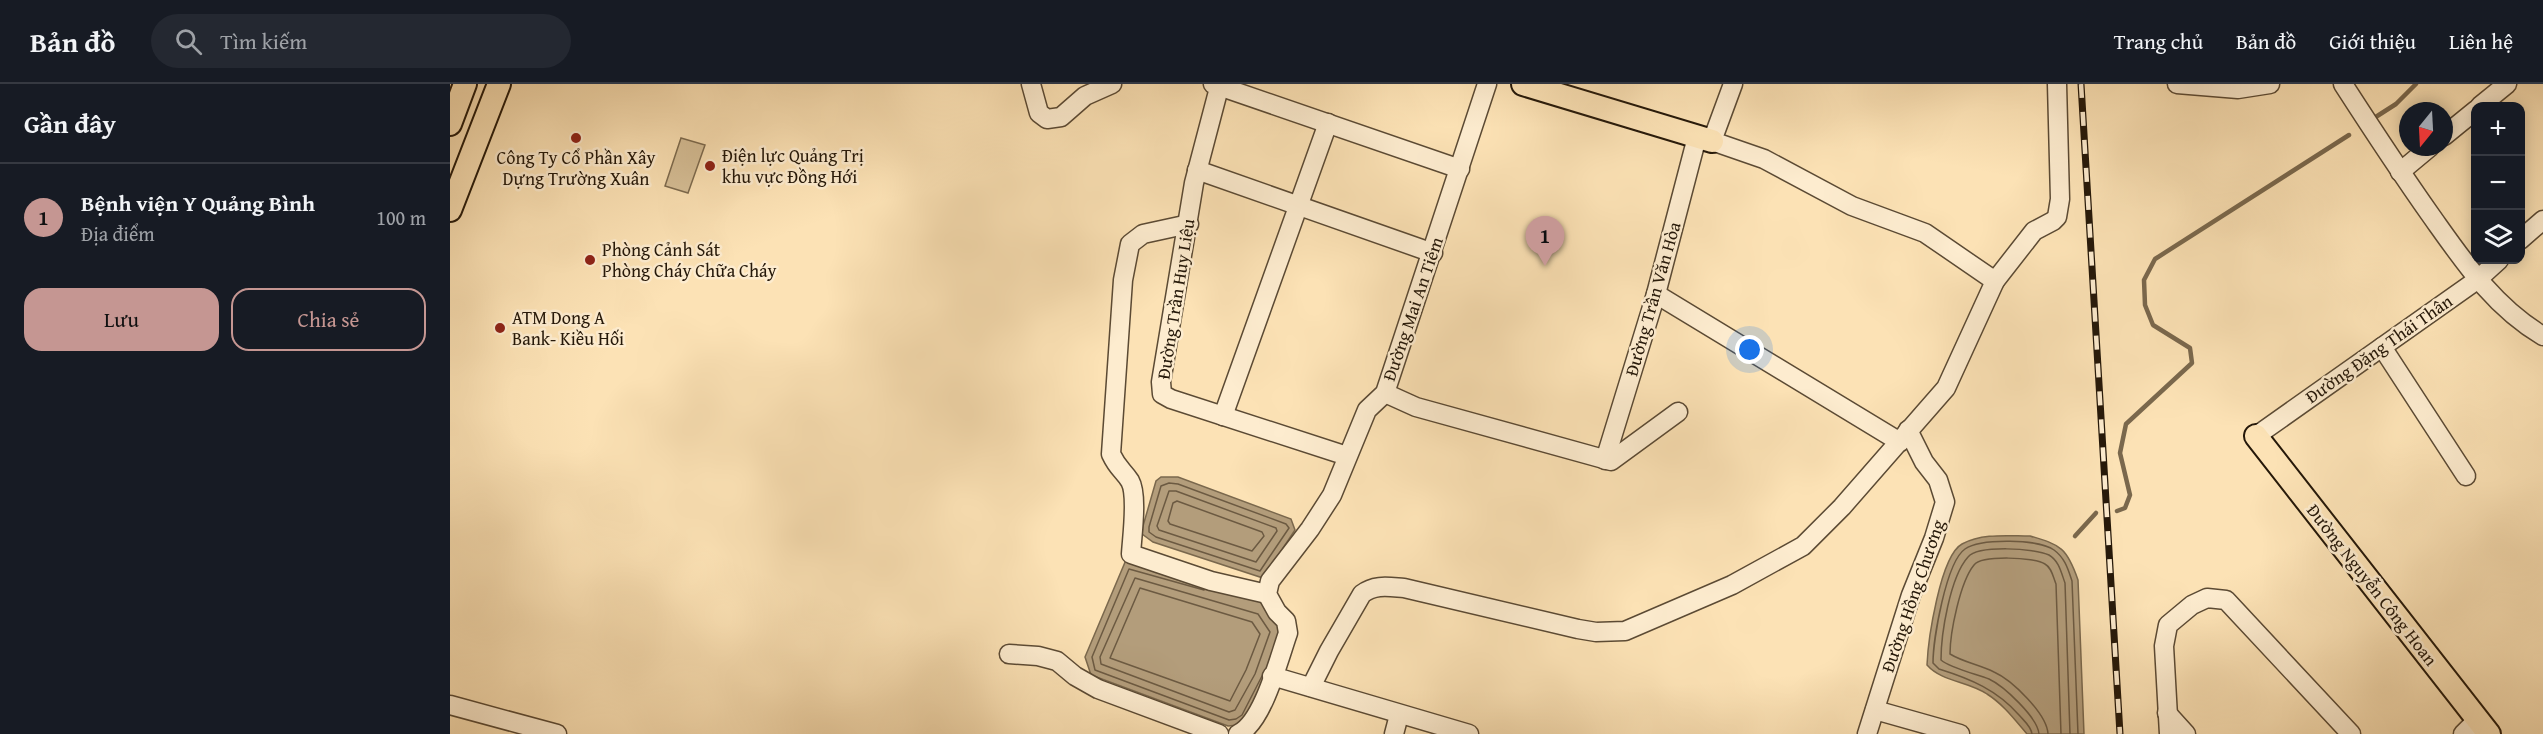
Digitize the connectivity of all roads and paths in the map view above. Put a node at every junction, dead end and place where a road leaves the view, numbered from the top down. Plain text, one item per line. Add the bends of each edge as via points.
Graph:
1 (465, 84) edge
2 (499, 84) edge
3 (1031, 84) edge
4 (1112, 84) edge
5 (1487, 84) edge
6 (1523, 84) edge
7 (1733, 84) edge
8 (2057, 84) edge
9 (2176, 84) edge
10 (2270, 84) edge
11 (2343, 84) edge
12 (2507, 84) edge
13 (1218, 85) edge
14 (2485, 102) edge
15 (2471, 113) edge
16 (1328, 123) junction
17 (450, 124) edge
18 (2453, 128) edge
19 (1705, 139) junction
20 (2419, 156) edge
21 (1460, 169) junction
22 (1197, 170) junction
23 (2400, 172) junction
24 (1299, 206) junction
25 (450, 207) edge
26 (2543, 220) edge
27 (1189, 224) junction
28 (2525, 236) edge
29 (1433, 253) junction
30 (2495, 264) edge
31 (2477, 280) junction
32 (1995, 281) junction
33 (1656, 294) junction
34 (2543, 336) edge
35 (2382, 348) junction
36 (1385, 393) junction
37 (1678, 412) dead end
38 (1223, 416) junction
39 (1904, 436) junction
40 (2256, 436) joint
41 (1347, 456) junction
42 (1605, 460) junction
43 (2466, 476) dead end
44 (1268, 594) junction
45 (1008, 654) dead end
46 (1272, 676) junction
47 (1311, 687) junction
48 (450, 705) edge
49 (1875, 710) junction
50 (2167, 713) junction
51 (1399, 715) junction
52 (2476, 729) edge
53 (526, 730) edge
54 (557, 734) edge
55 (1220, 734) edge
56 (1238, 734) edge
57 (1394, 734) edge
58 (1469, 734) edge
59 (1867, 734) edge
60 (1960, 734) edge
61 (2169, 734) edge
62 (2186, 734) edge
63 (2351, 734) edge

1 - 17 main road
2 - 25 main road
3 - 4 street via 1039,113 1047,119 1061,117 1085,96
5 - 21 street, Đường Mai An Tiêm
6 - 19 main road
7 - 19 street, Đường Trần Văn Hòa
8 - 32 street via 2057,216 2034,231
9 - 10 street via 2238,89
11 - 23 street
12 - 14 street
13 - 16 street
13 - 22 street, Đường Trần Huy Liệu
15 - 18 street
16 - 21 street
16 - 24 street
19 - 32 street via 1764,159 1852,206 1925,232
19 - 33 street, Đường Trần Văn Hòa
20 - 23 street
21 - 29 street, Đường Mai An Tiêm
22 - 24 street
22 - 27 street, Đường Trần Huy Liệu
23 - 31 street
24 - 29 street
24 - 38 street
26 - 28 street
27 - 38 street, Đường Trần Huy Liệu via 1162,394
27 - 44 street via 1143,234 1130,244 1123,280 1111,454 1117,468 1131,482 1131,554
29 - 36 street, Đường Mai An Tiêm
30 - 31 street, Đường Đặng Thái Thân
31 - 34 street via 2510,313
31 - 35 street, Đường Đặng Thái Thân
32 - 39 street via 1946,388
33 - 39 street
33 - 42 street, Đường Trần Văn Hòa
35 - 40 street, Đường Đặng Thái Thân
35 - 43 street
36 - 41 street, Đường Mai An Tiêm via 1367,410
36 - 42 street via 1416,406
37 - 42 street via 1616,459
38 - 41 street, Đường Trần Huy Liệu
39 - 47 street via 1803,546 1732,585 1651,621 1625,632 1596,632 1404,588 1379,587 1362,594
39 - 49 street, Đường Hồng Chương via 1938,480 1945,502
40 - 52 main road, Đường Nguyễn Công Hoan
41 - 44 street, Đường Mai An Tiêm via 1332,495 1270,581
44 - 46 street via 1276,612 1286,621 1288,633
45 - 55 street via 1057,661 1098,689
46 - 47 street
46 - 56 street via 1259,710 1250,725
47 - 51 street
48 - 53 street
49 - 59 street, Đường Hồng Chương
49 - 60 street
50 - 61 street
50 - 62 street
50 - 63 street via 2164,646 2168,625 2207,598 2226,600
51 - 57 street
51 - 58 street
53 - 54 street

